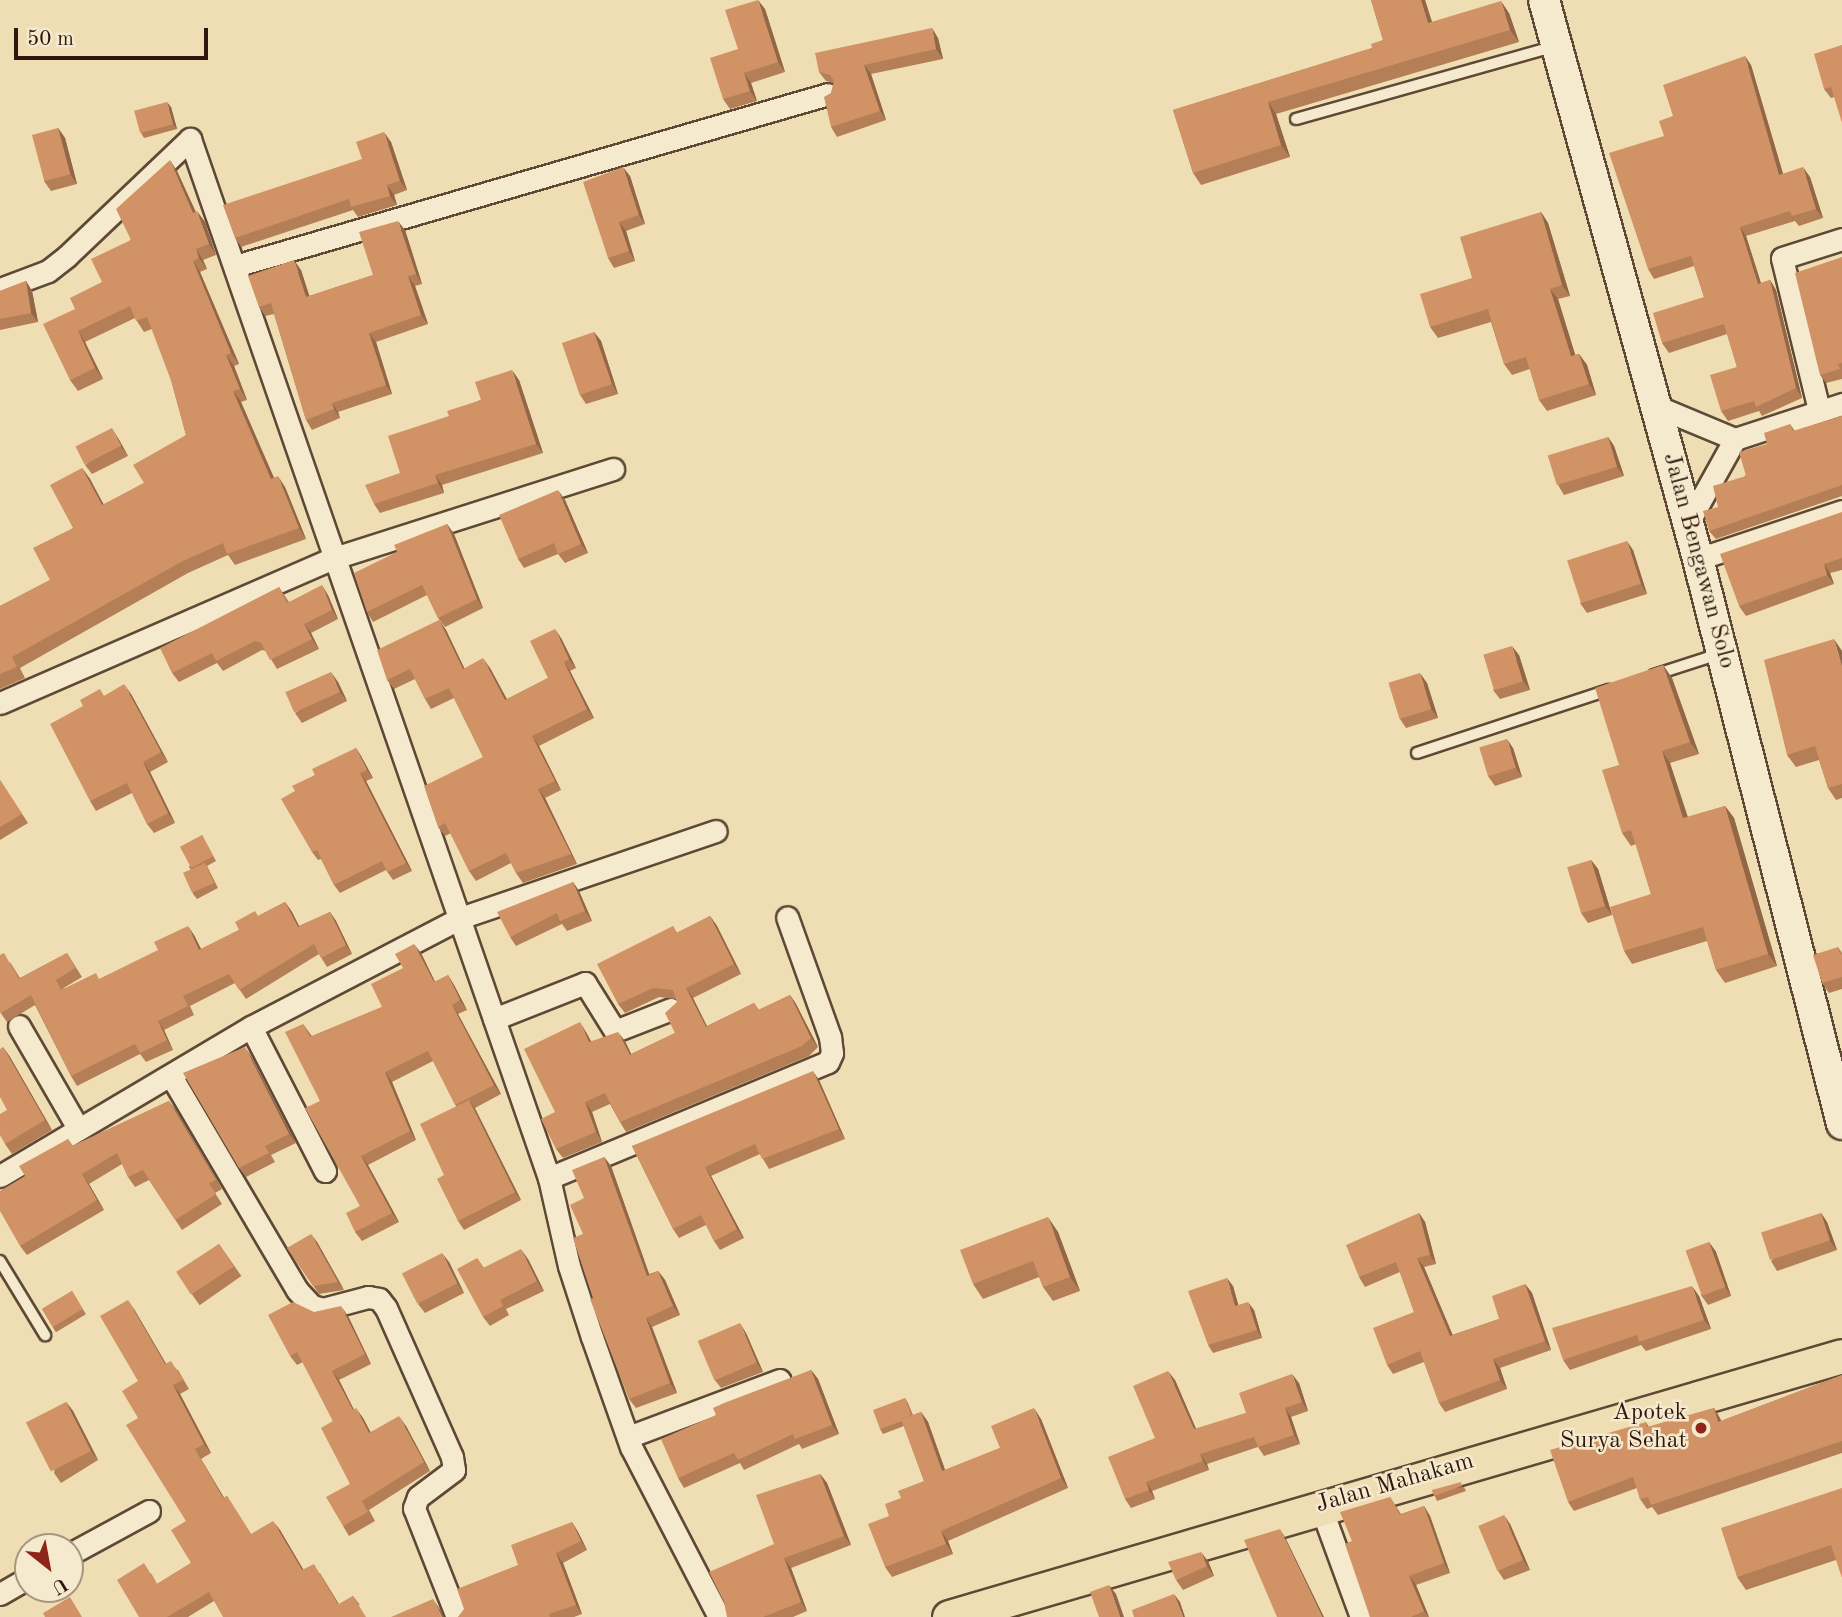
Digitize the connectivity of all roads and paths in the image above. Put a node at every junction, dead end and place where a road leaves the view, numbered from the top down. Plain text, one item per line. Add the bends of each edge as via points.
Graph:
1 (1544, 0) edge
2 (1557, 45) junction
3 (828, 93) edge
4 (1296, 119) dead end
5 (1842, 239) edge
6 (235, 266) junction
7 (0, 289) edge
8 (1842, 404) edge
9 (1658, 407) junction
10 (1819, 410) junction
11 (1735, 439) junction
12 (613, 469) dead end
13 (1842, 511) edge
14 (1688, 523) junction
15 (334, 558) junction
16 (1698, 559) junction
17 (1722, 653) junction
18 (1642, 679) edge
19 (1616, 688) edge
20 (0, 703) edge
21 (1417, 753) dead end
22 (716, 831) dead end
23 (787, 917) dead end
24 (460, 918) junction
25 (671, 1009) edge
26 (494, 1018) junction
27 (19, 1026) dead end
28 (251, 1027) junction
29 (171, 1076) junction
30 (1842, 1125) edge
31 (78, 1128) junction
32 (324, 1171) dead end
33 (0, 1176) edge
34 (550, 1178) junction
35 (0, 1261) edge
36 (45, 1335) dead end
37 (1842, 1356) edge
38 (780, 1380) edge
39 (628, 1437) junction
40 (1320, 1505) junction
41 (149, 1511) dead end
42 (84, 1547) edge
43 (457, 1617) edge
44 (719, 1617) edge
45 (949, 1617) edge
46 (1361, 1617) edge

1 - 2 main road, Jalan Bengawan Solo
2 - 4 lane
2 - 9 main road, Jalan Bengawan Solo
3 - 6 street
5 - 10 street via 1783,258
6 - 7 street via 190,139 48,271
6 - 15 street
8 - 10 street
9 - 11 street
9 - 14 main road, Jalan Bengawan Solo
10 - 11 street
11 - 14 street
12 - 15 street
13 - 16 street
14 - 16 main road, Jalan Bengawan Solo
15 - 20 street
15 - 24 street
16 - 17 main road, Jalan Bengawan Solo
17 - 18 lane
17 - 30 main road, Jalan Bengawan Solo
19 - 21 lane
22 - 24 street
23 - 34 street via 830,1037 828,1062
24 - 26 street
24 - 28 street
25 - 26 street via 614,1031 585,982
26 - 34 street
27 - 31 street
28 - 29 street
28 - 32 street
29 - 31 street
29 - 43 street via 234,1191 297,1290 312,1306 323,1308 368,1297 379,1299 386,1308 452,1457 454,1470 418,1497 414,1507
31 - 33 street
34 - 39 street via 569,1266
35 - 36 lane
37 - 40 main road, Jalan Mahakam
38 - 39 street
39 - 44 street
40 - 45 main road, Jalan Mahakam
40 - 46 street
41 - 42 street

